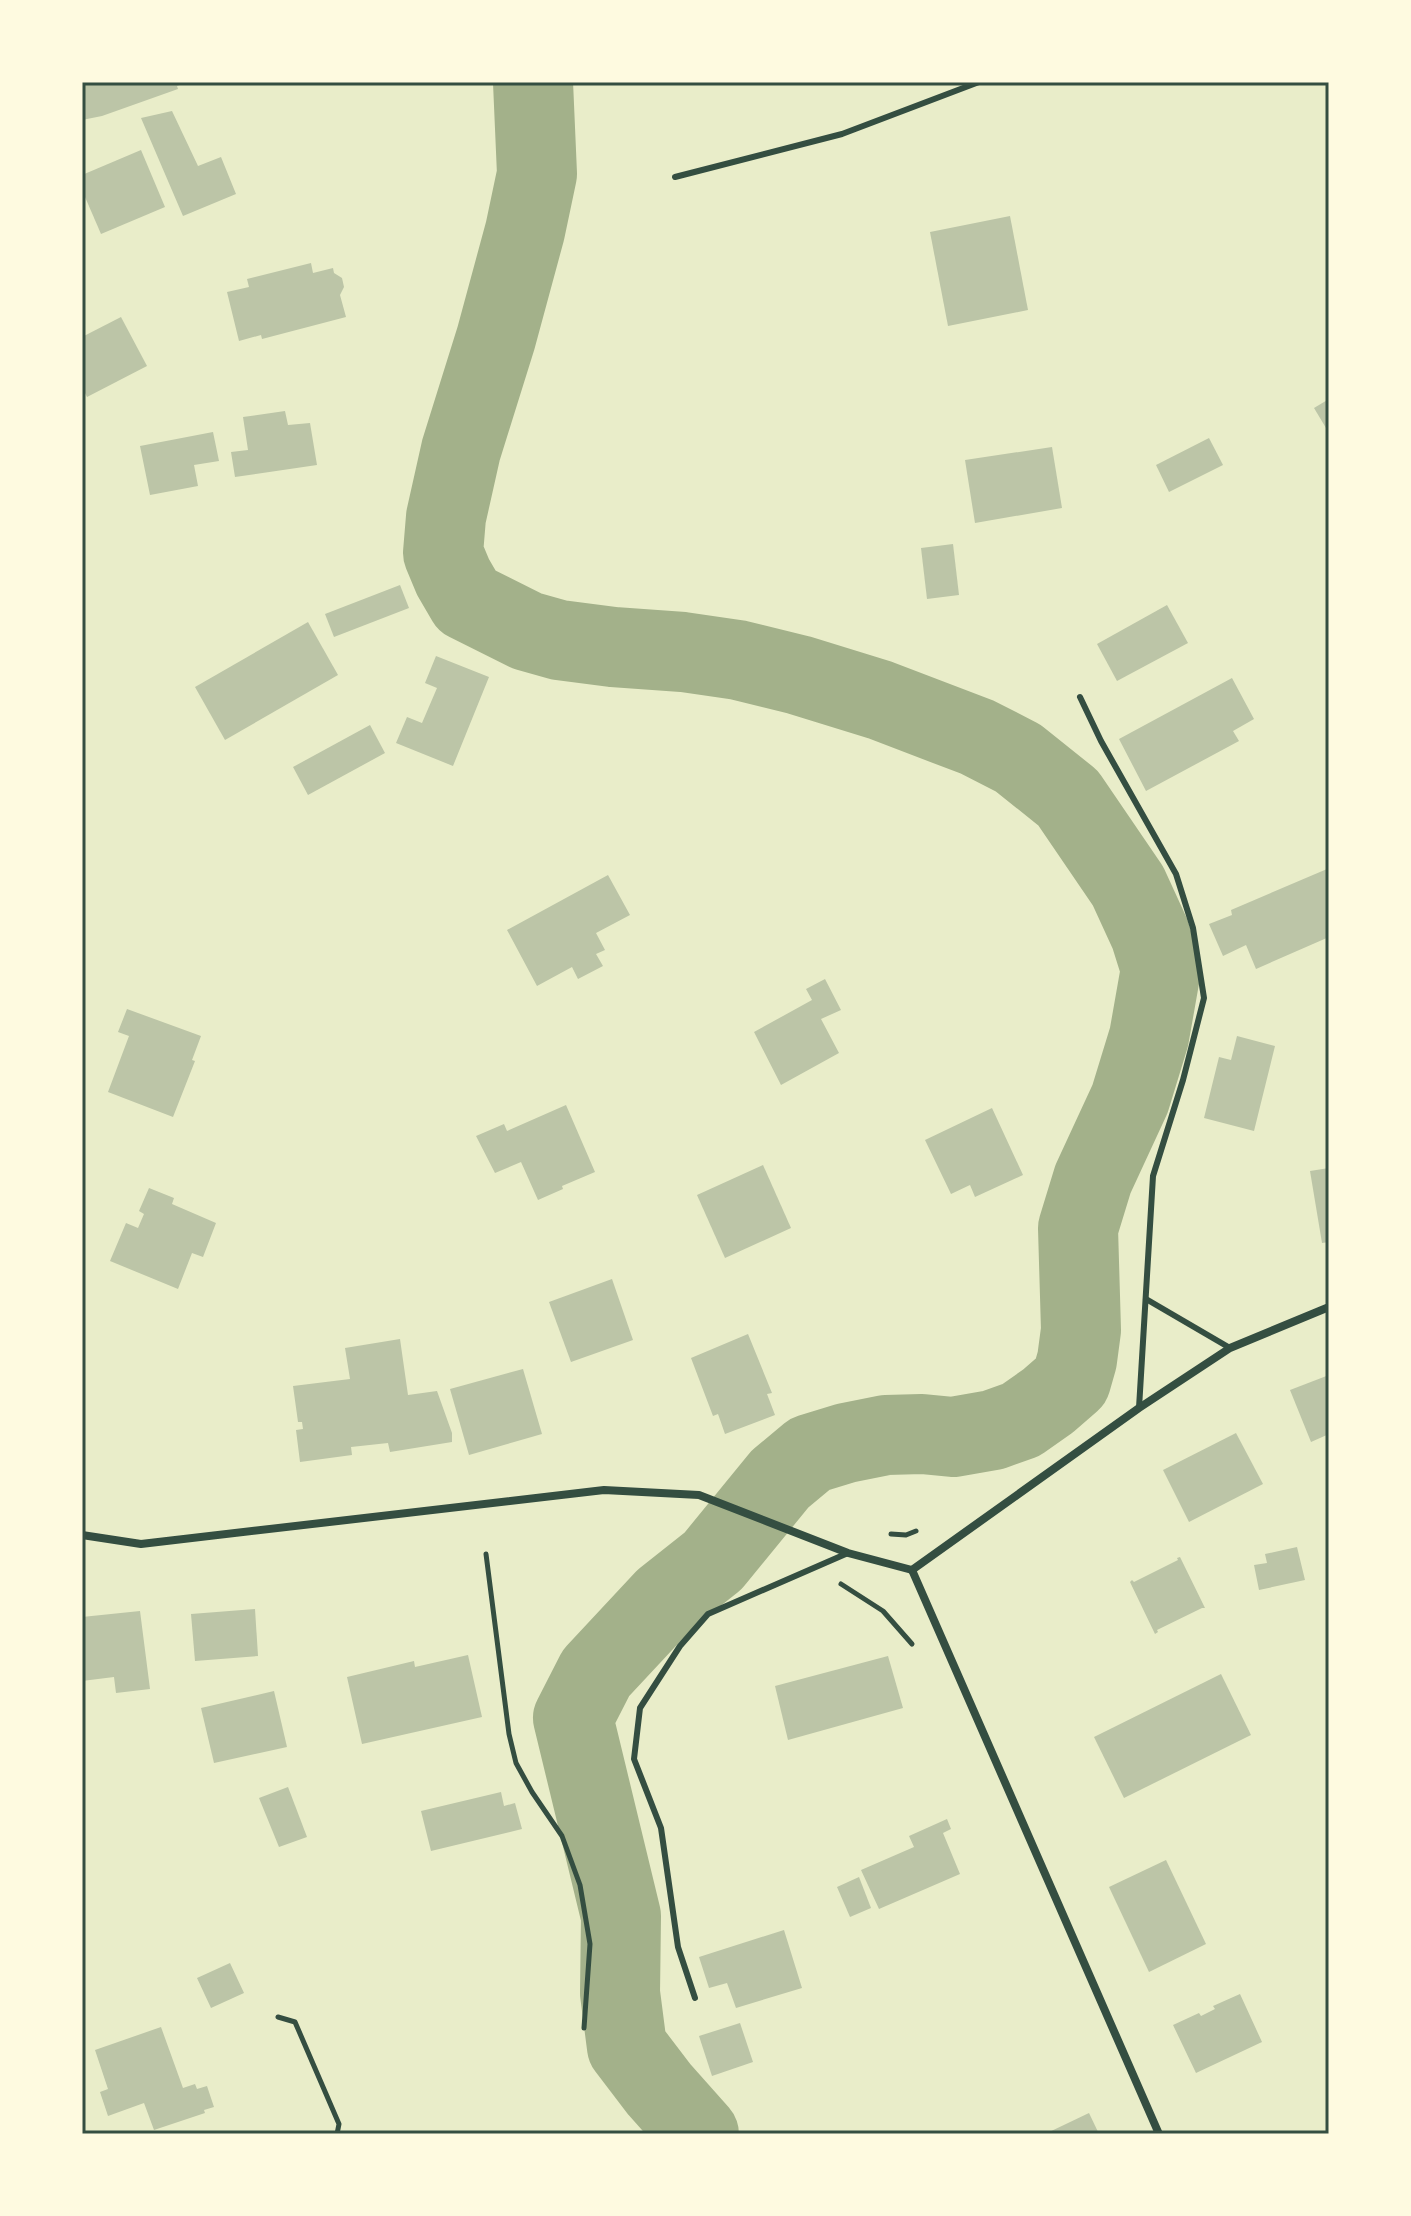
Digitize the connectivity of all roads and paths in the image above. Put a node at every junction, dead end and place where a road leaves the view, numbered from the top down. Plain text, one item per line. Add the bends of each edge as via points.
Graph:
1 (979, 82) edge
2 (675, 177) dead end
3 (1080, 697) dead end
4 (1146, 1299) junction
5 (1329, 1307) edge
6 (1230, 1348) junction
7 (1139, 1408) junction
8 (927, 1527) dead end
9 (891, 1534) dead end
10 (82, 1535) edge
11 (848, 1553) junction
12 (486, 1554) dead end
13 (814, 1568) junction
14 (912, 1570) junction
15 (919, 1658) dead end
16 (695, 1998) dead end
17 (278, 2017) dead end
18 (584, 2028) dead end
19 (337, 2134) edge
20 (1159, 2134) edge

1 - 2 lane via 842,134
3 - 4 lane via 1176,874 1193,928 1204,998 1153,1176
4 - 6 lane
4 - 7 lane
5 - 6 street
6 - 7 street
7 - 14 street
8 - 9 path
10 - 11 street via 141,1544 604,1490 699,1495
11 - 13 lane
11 - 14 street
12 - 18 path via 516,1763 562,1836 580,1885 590,1944
13 - 15 path via 883,1611
13 - 16 lane via 708,1614 640,1708 634,1759 661,1828 678,1947
14 - 20 street
17 - 19 path via 295,2022 339,2124

